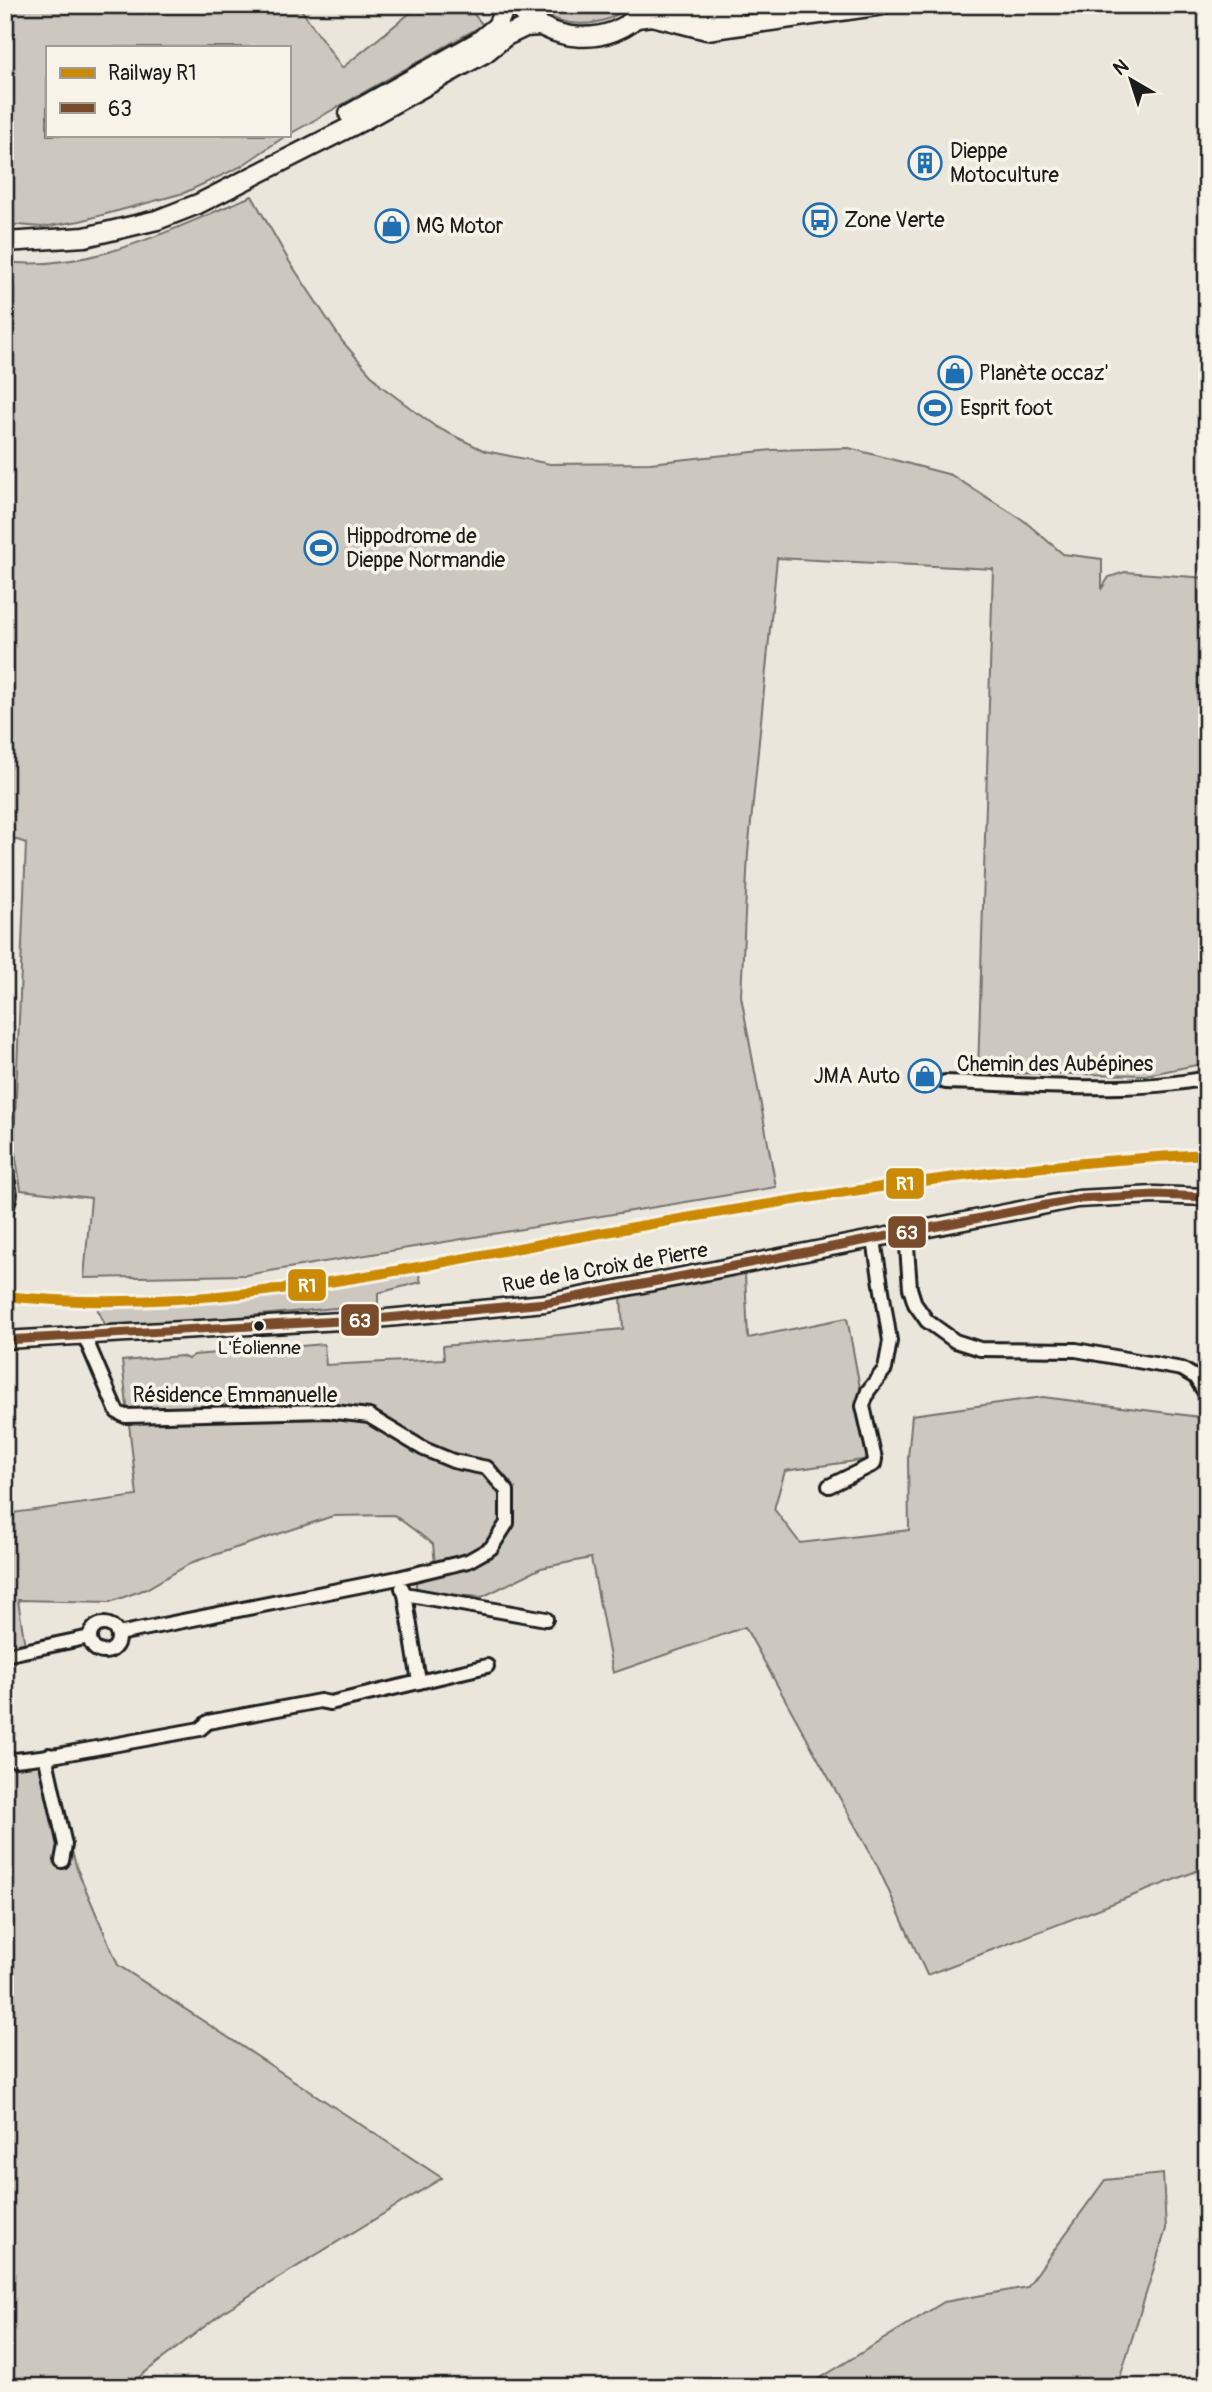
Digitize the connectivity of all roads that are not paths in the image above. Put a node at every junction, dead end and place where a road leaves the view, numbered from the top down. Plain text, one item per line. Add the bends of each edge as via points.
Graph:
1 (506, 5) edge
2 (516, 5) edge
3 (669, 5) edge
4 (792, 5) edge
5 (883, 5) edge
6 (643, 12) edge
7 (539, 26) junction
8 (271, 167) junction
9 (5, 242) edge
10 (1207, 1078) edge
11 (945, 1082) dead end
12 (5, 1166) edge
13 (1207, 1197) edge
14 (5, 1216) edge
15 (906, 1233) junction
16 (874, 1240) junction
17 (84, 1335) junction
18 (5, 1340) edge
19 (1207, 1396) edge
20 (829, 1486) dead end
21 (398, 1578) junction
22 (405, 1594) junction
23 (546, 1619) dead end
24 (118, 1634) junction
25 (90, 1637) junction
26 (5, 1655) edge
27 (487, 1666) dead end
28 (419, 1682) junction
29 (49, 1755) junction
30 (5, 1757) edge
31 (62, 1861) dead end

1 - 8 main road via 497,26 479,41 336,122
2 - 7 main road
3 - 4 main road via 701,17
5 - 6 main road via 707,30
6 - 7 main road via 612,34 595,37 566,36
7 - 8 main road via 506,36 456,69
8 - 9 main road via 157,220 85,237
10 - 11 street, Chemin des Aubépines via 1085,1087
12 - 14 street via 10,1194
13 - 15 main road, Rue de la Croix de Pierre via 1077,1199
15 - 16 main road, Rue de la Croix de Pierre
15 - 19 street via 915,1304 927,1321 955,1341 980,1349 1076,1350 1182,1369 1195,1377
16 - 17 main road, Rue de la Croix de Pierre via 545,1303 376,1319
16 - 20 street via 890,1341 885,1369 863,1405 874,1464
17 - 18 main road, Rue de la Croix de Pierre
17 - 21 street, Résidence Emmanuelle via 117,1412 125,1416 327,1411 369,1416 424,1449 487,1468 507,1491 508,1523 491,1548 468,1561
21 - 22 street
21 - 24 street, Résidence Emmanuelle
22 - 23 street
22 - 28 street
24 - 25 street, Résidence Emmanuelle via 111,1625 101,1624
24 - 25 street, Résidence Emmanuelle via 116,1646 107,1652 97,1650
25 - 26 street, Résidence Emmanuelle
27 - 28 street
28 - 29 street via 330,1703 320,1701 208,1722 200,1729
29 - 30 street
29 - 31 street via 47,1764 65,1845

